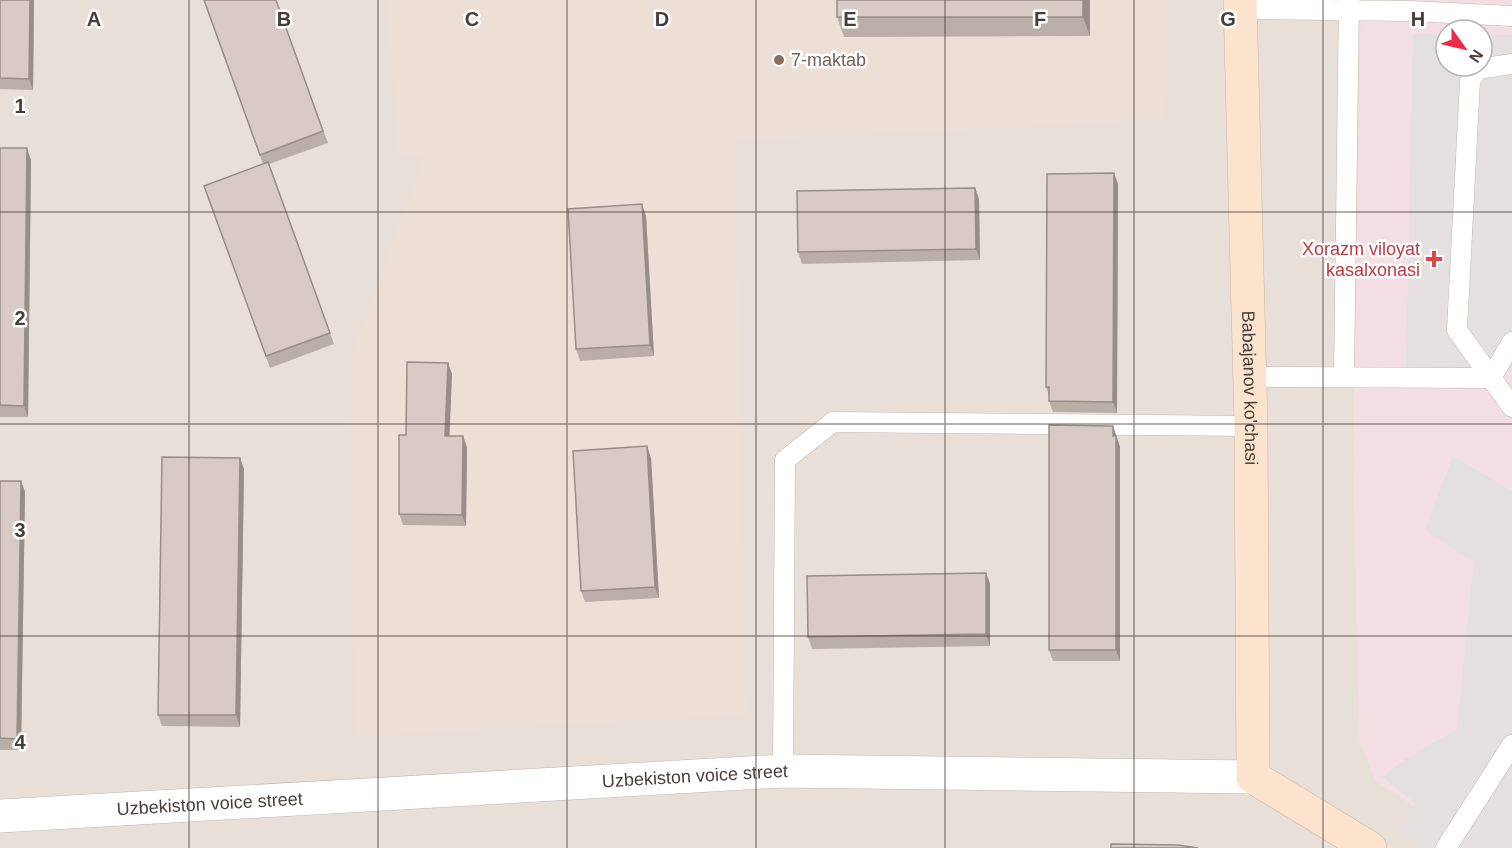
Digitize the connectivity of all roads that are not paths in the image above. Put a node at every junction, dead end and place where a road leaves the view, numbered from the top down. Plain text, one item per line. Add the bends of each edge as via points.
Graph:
1 (1240, 4) edge
2 (1349, 5) edge
3 (1512, 16) edge
4 (1512, 64) edge
5 (1512, 342) edge
6 (1249, 377) junction
7 (1344, 378) junction
8 (1491, 378) junction
9 (1512, 407) edge
10 (1251, 426) junction
11 (1512, 745) edge
12 (783, 771) junction
13 (1253, 777) junction
14 (0, 816) edge
15 (1370, 848) edge
16 (1446, 848) edge

1 - 2 lane
1 - 6 street, Babajanov ko'chasi
2 - 3 lane
2 - 7 lane
4 - 8 lane via 1478,69 1470,81 1457,330
5 - 8 lane
6 - 7 lane
6 - 10 street, Babajanov ko'chasi
7 - 8 lane
8 - 9 lane
10 - 12 lane via 833,422 786,460
10 - 13 street, Babajanov ko'chasi
11 - 16 lane
12 - 13 street, Uzbekiston voice street
12 - 14 street, Uzbekiston voice street
13 - 15 street

